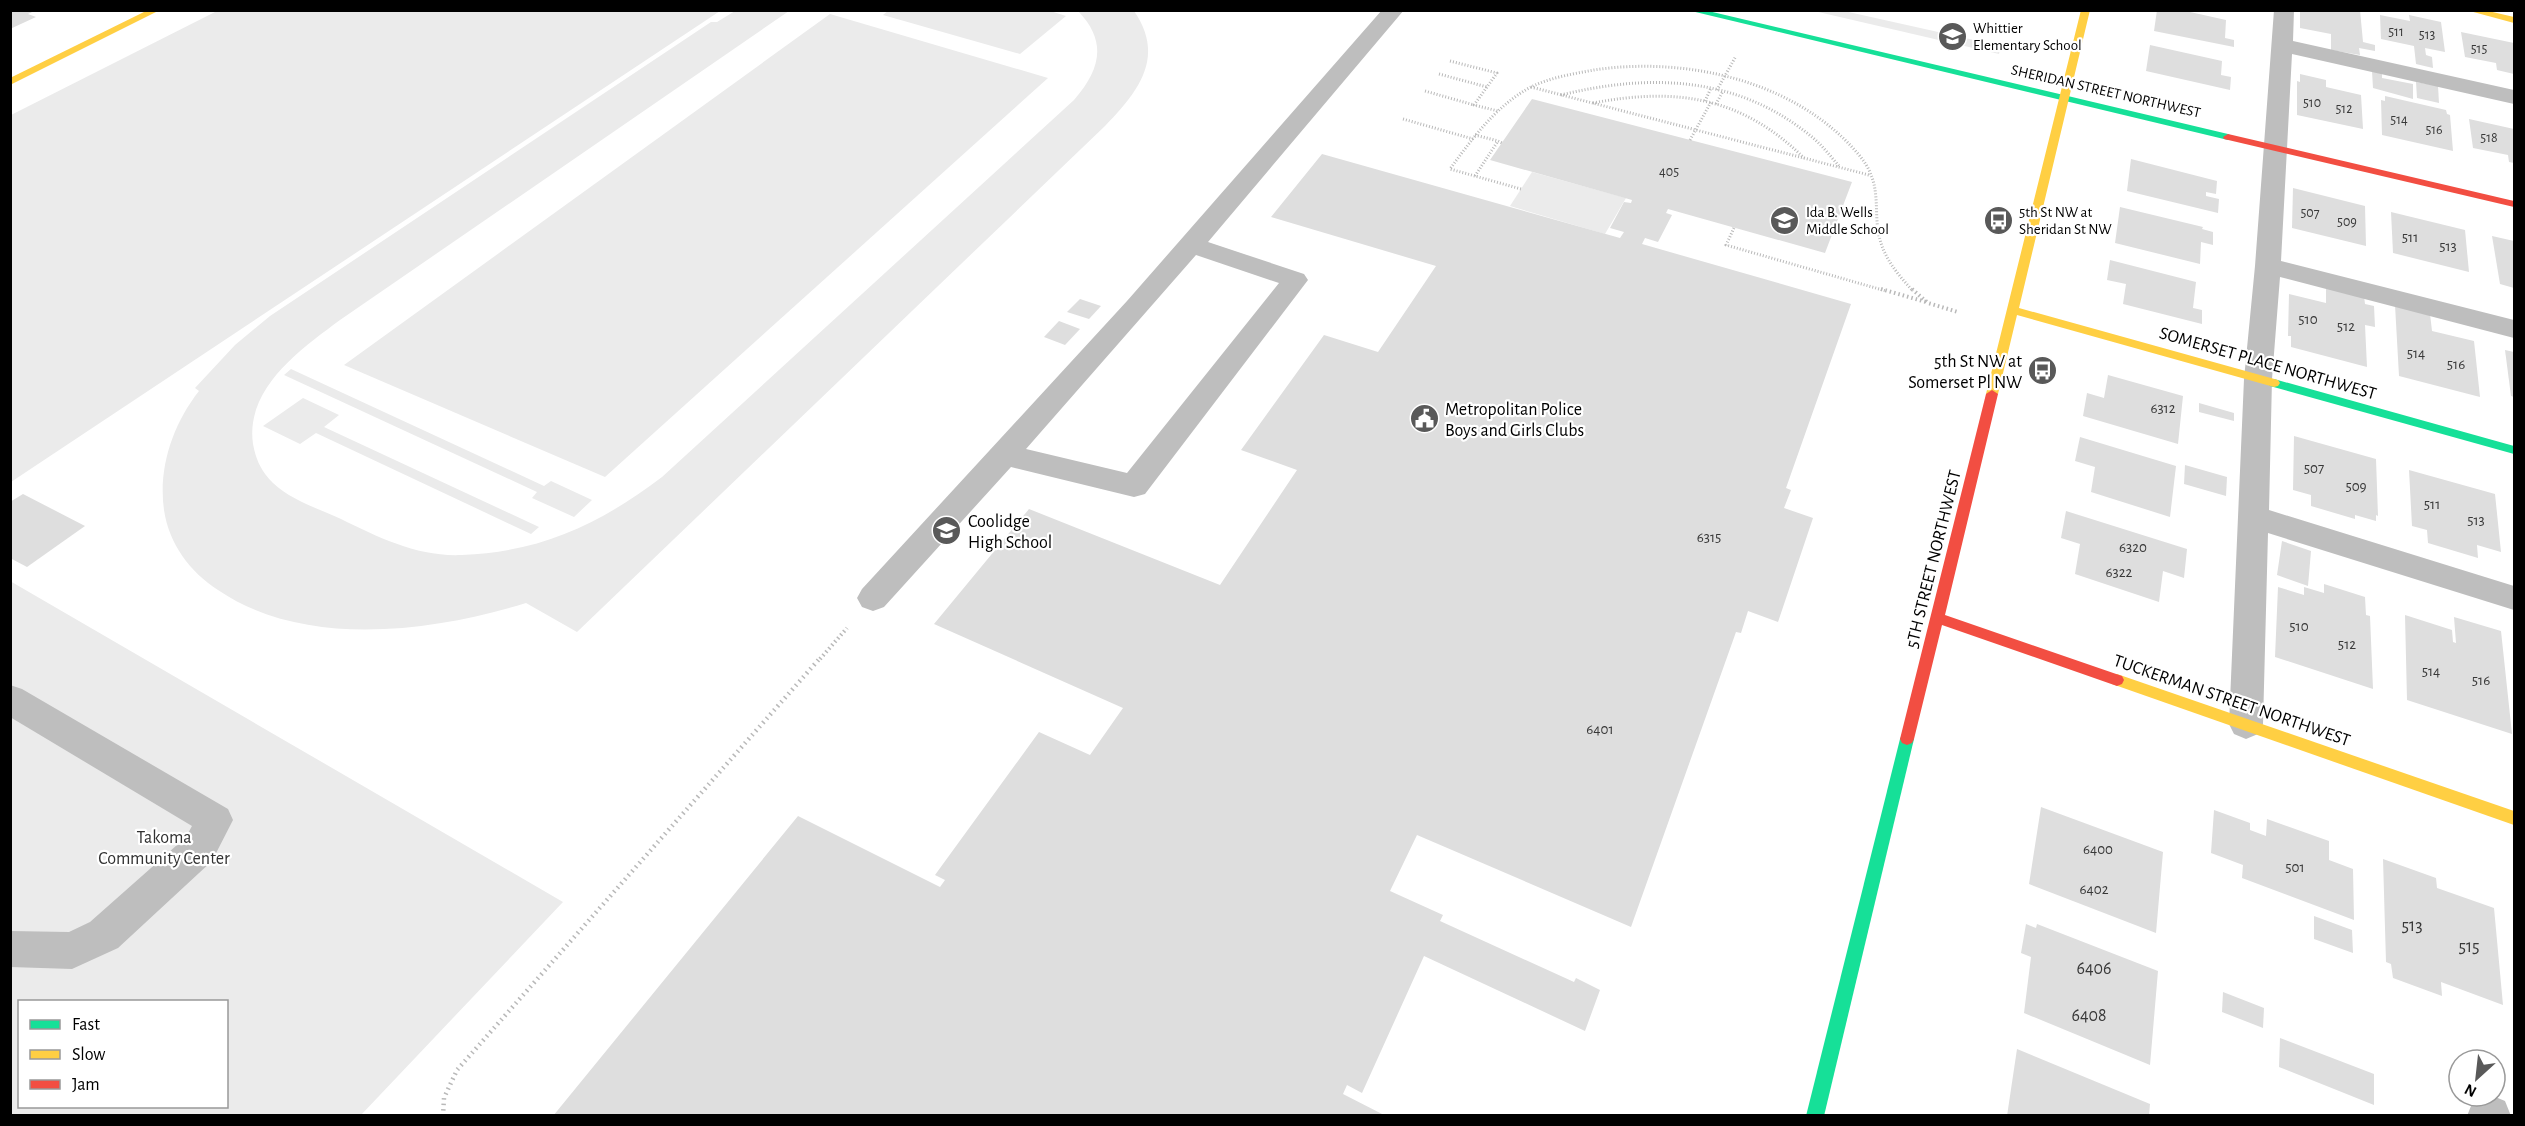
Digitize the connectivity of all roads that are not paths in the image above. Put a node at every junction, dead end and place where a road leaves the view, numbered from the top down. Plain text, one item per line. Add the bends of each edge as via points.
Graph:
1 (156, 10) edge
2 (1394, 10) edge
3 (1691, 10) edge
4 (2086, 10) edge
5 (2284, 10) edge
6 (2470, 10) edge
7 (2514, 20) edge
8 (2282, 45) junction
9 (10, 82) edge
10 (2514, 97) edge
11 (2064, 98) junction
12 (2275, 148) junction
13 (2514, 204) edge
14 (1192, 245) junction
15 (2268, 266) junction
16 (2013, 310) junction
17 (2514, 329) edge
18 (2258, 379) junction
19 (2514, 450) edge
20 (1005, 455) junction
21 (2253, 517) junction
22 (873, 598) road end
23 (2514, 598) edge
24 (1937, 618) junction
25 (12, 702) edge
26 (2246, 724) junction
27 (2514, 818) edge
28 (10, 949) edge
29 (1815, 1116) edge

1 - 9 street
2 - 14 lane
3 - 11 street, SHERIDAN STREET NORTHWEST
4 - 11 street, 5TH STREET NORTHWEST
5 - 8 lane
6 - 7 street
8 - 10 lane
8 - 12 lane
11 - 12 street, SHERIDAN STREET NORTHWEST
11 - 16 street, 5TH STREET NORTHWEST
12 - 13 street, SHERIDAN STREET NORTHWEST
12 - 15 lane
14 - 20 lane
14 - 20 lane via 1295,280 1134,486
15 - 17 lane
15 - 18 lane
16 - 18 street, SOMERSET PLACE NORTHWEST
16 - 24 street, 5TH STREET NORTHWEST
18 - 19 street, SOMERSET PLACE NORTHWEST
18 - 21 lane
20 - 22 lane
21 - 23 lane
21 - 26 lane
24 - 26 street, TUCKERMAN STREET NORTHWEST
24 - 29 street, 5TH STREET NORTHWEST
25 - 28 lane via 215,820 199,849 104,935 72,951
26 - 27 street, TUCKERMAN STREET NORTHWEST

